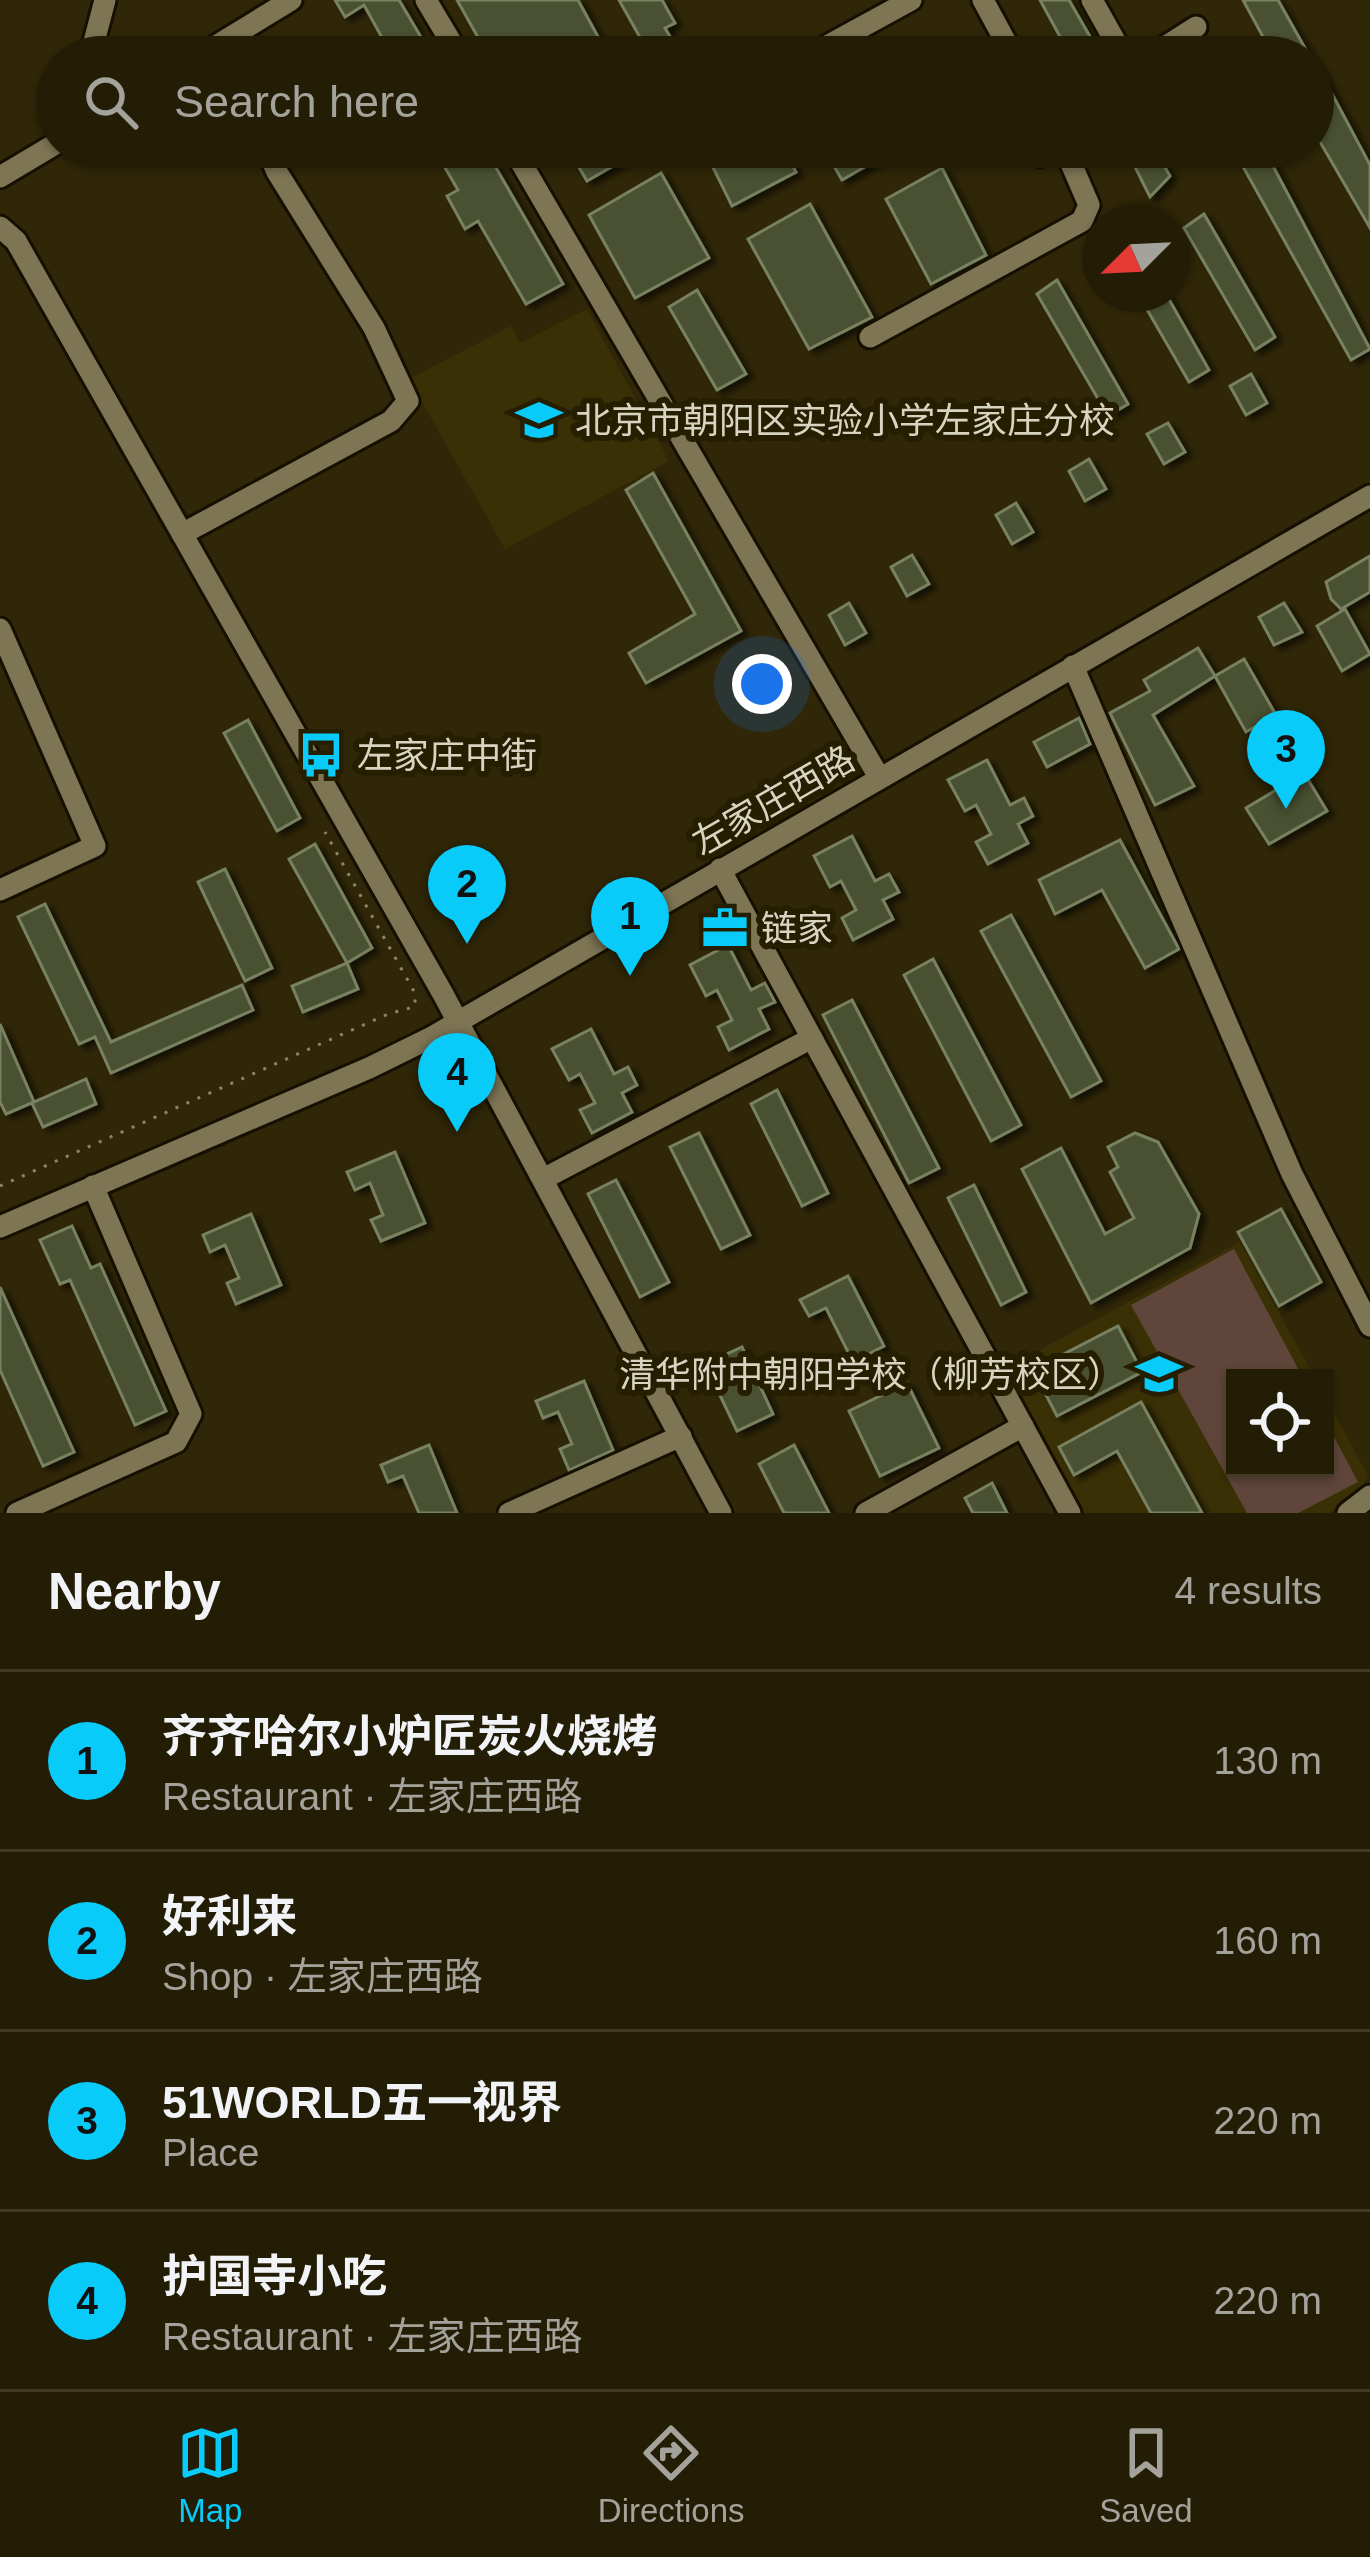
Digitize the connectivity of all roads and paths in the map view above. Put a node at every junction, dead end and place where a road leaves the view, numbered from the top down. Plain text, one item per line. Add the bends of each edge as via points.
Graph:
1 (104, 0) edge
2 (291, 0) edge
3 (426, 0) edge
4 (911, 0) edge
5 (983, 0) edge
6 (1092, 0) edge
7 (1196, 27) dead end
8 (95, 36) edge
9 (235, 36) edge
10 (447, 36) edge
11 (845, 36) edge
12 (1003, 36) edge
13 (1112, 36) edge
14 (1182, 36) edge
15 (36, 156) edge
16 (275, 168) edge
17 (524, 168) edge
18 (1070, 168) edge
19 (0, 177) edge
20 (0, 226) edge
21 (870, 337) dead end
22 (1370, 496) edge
23 (182, 534) junction
24 (0, 629) edge
25 (1073, 666) junction
26 (879, 777) junction
27 (325, 832) dead end
28 (720, 869) junction
29 (0, 890) edge
30 (458, 1021) junction
31 (812, 1038) junction
32 (543, 1179) junction
33 (0, 1186) edge
34 (93, 1186) junction
35 (0, 1227) edge
36 (1370, 1326) edge
37 (1023, 1426) junction
38 (681, 1436) junction
39 (1370, 1496) edge
40 (17, 1513) edge
41 (509, 1513) edge
42 (721, 1513) edge
43 (866, 1513) edge
44 (1070, 1513) edge
45 (1348, 1513) edge

1 - 8 street
2 - 9 street
3 - 10 street
4 - 11 street
5 - 12 street
6 - 13 street
7 - 14 street
15 - 19 street
16 - 23 street via 374,328 408,401 391,421
17 - 26 street
18 - 21 street via 1089,205 1082,221
20 - 23 street via 16,241
22 - 25 street, 左家庄西路
23 - 30 street
24 - 29 street via 95,846
25 - 26 street, 左家庄西路
25 - 36 street via 1292,1174
26 - 28 street, 左家庄西路
27 - 33 path via 416,995 414,1007
28 - 30 street, 左家庄西路
28 - 31 street
30 - 32 street
30 - 34 street, 左家庄西路 via 370,1068
31 - 32 street
31 - 37 street
32 - 38 street
34 - 35 street, 左家庄西路
34 - 40 street via 191,1414 176,1442
37 - 43 street
37 - 44 street
38 - 41 street
38 - 42 street
39 - 45 street

